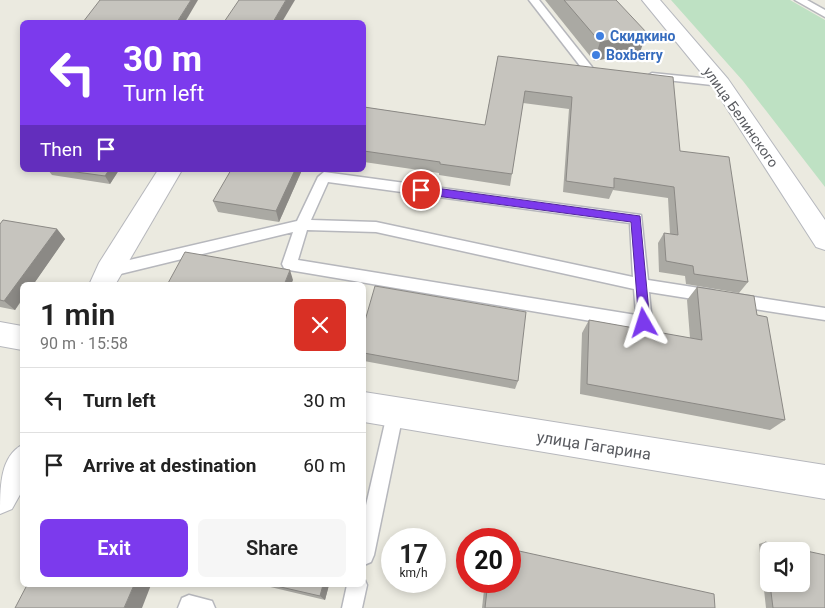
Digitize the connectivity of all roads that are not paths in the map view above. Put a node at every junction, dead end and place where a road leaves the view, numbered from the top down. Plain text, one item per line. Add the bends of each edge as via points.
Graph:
1 (534, 0) edge
2 (650, 0) edge
3 (800, 0) edge
4 (825, 14) edge
5 (570, 67) edge
6 (645, 75) edge
7 (720, 83) junction
8 (169, 172) edge
9 (302, 225) junction
10 (825, 240) edge
11 (105, 278) edge
12 (640, 285) junction
13 (825, 314) edge
14 (0, 334) edge
15 (20, 338) edge
16 (366, 407) edge
17 (395, 414) junction
18 (20, 464) edge
19 (825, 482) edge
20 (0, 497) edge
21 (366, 546) edge
22 (357, 587) edge
23 (188, 608) edge
24 (204, 608) edge
25 (352, 608) edge

1 - 5 lane via 593,70
2 - 7 street, улица Белинского
3 - 4 lane
6 - 7 lane
7 - 10 street, улица Белинского
8 - 11 street
9 - 11 lane
9 - 12 lane via 376,227
9 - 12 lane via 324,177 636,219
9 - 12 lane via 289,264 644,323
12 - 13 lane
14 - 15 street
16 - 17 street, улица Гагарина
17 - 19 street, улица Гагарина
17 - 21 lane
18 - 20 street
22 - 25 lane
23 - 24 lane via 189,605

